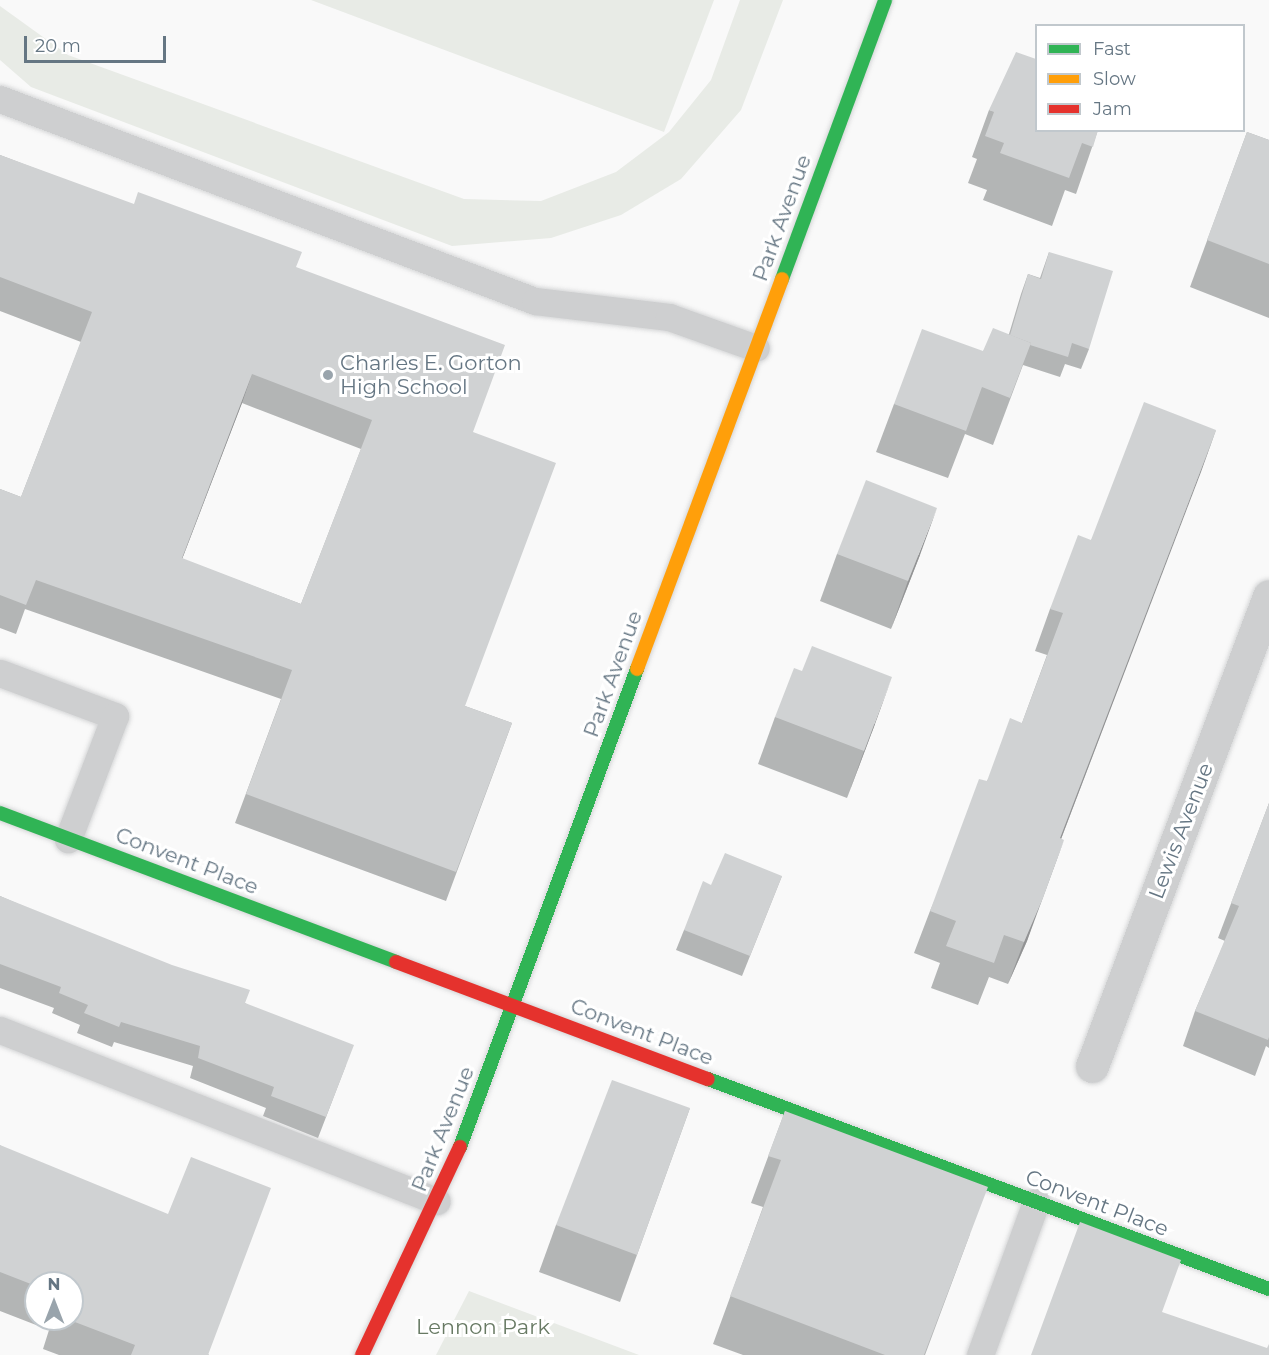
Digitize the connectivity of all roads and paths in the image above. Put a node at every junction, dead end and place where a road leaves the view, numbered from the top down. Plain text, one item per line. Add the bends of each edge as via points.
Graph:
1 (885, 0) edge
2 (0, 99) edge
3 (756, 348) junction
4 (1269, 596) edge
5 (0, 673) edge
6 (0, 813) edge
7 (68, 839) junction
8 (513, 1006) junction
9 (0, 1030) edge
10 (1092, 1066) dead end
11 (437, 1200) junction
12 (1036, 1202) junction
13 (1269, 1289) edge
14 (362, 1355) edge
15 (980, 1355) edge

1 - 3 street, Park Avenue
2 - 3 lane via 535,302 669,316
3 - 8 street, Park Avenue
4 - 10 street, Lewis Avenue
5 - 7 lane via 115,716
6 - 7 street, Convent Place
7 - 8 street, Convent Place
8 - 11 street, Park Avenue
8 - 12 street, Convent Place
9 - 11 lane
11 - 14 street, Park Avenue
12 - 13 street, Convent Place
12 - 15 lane

